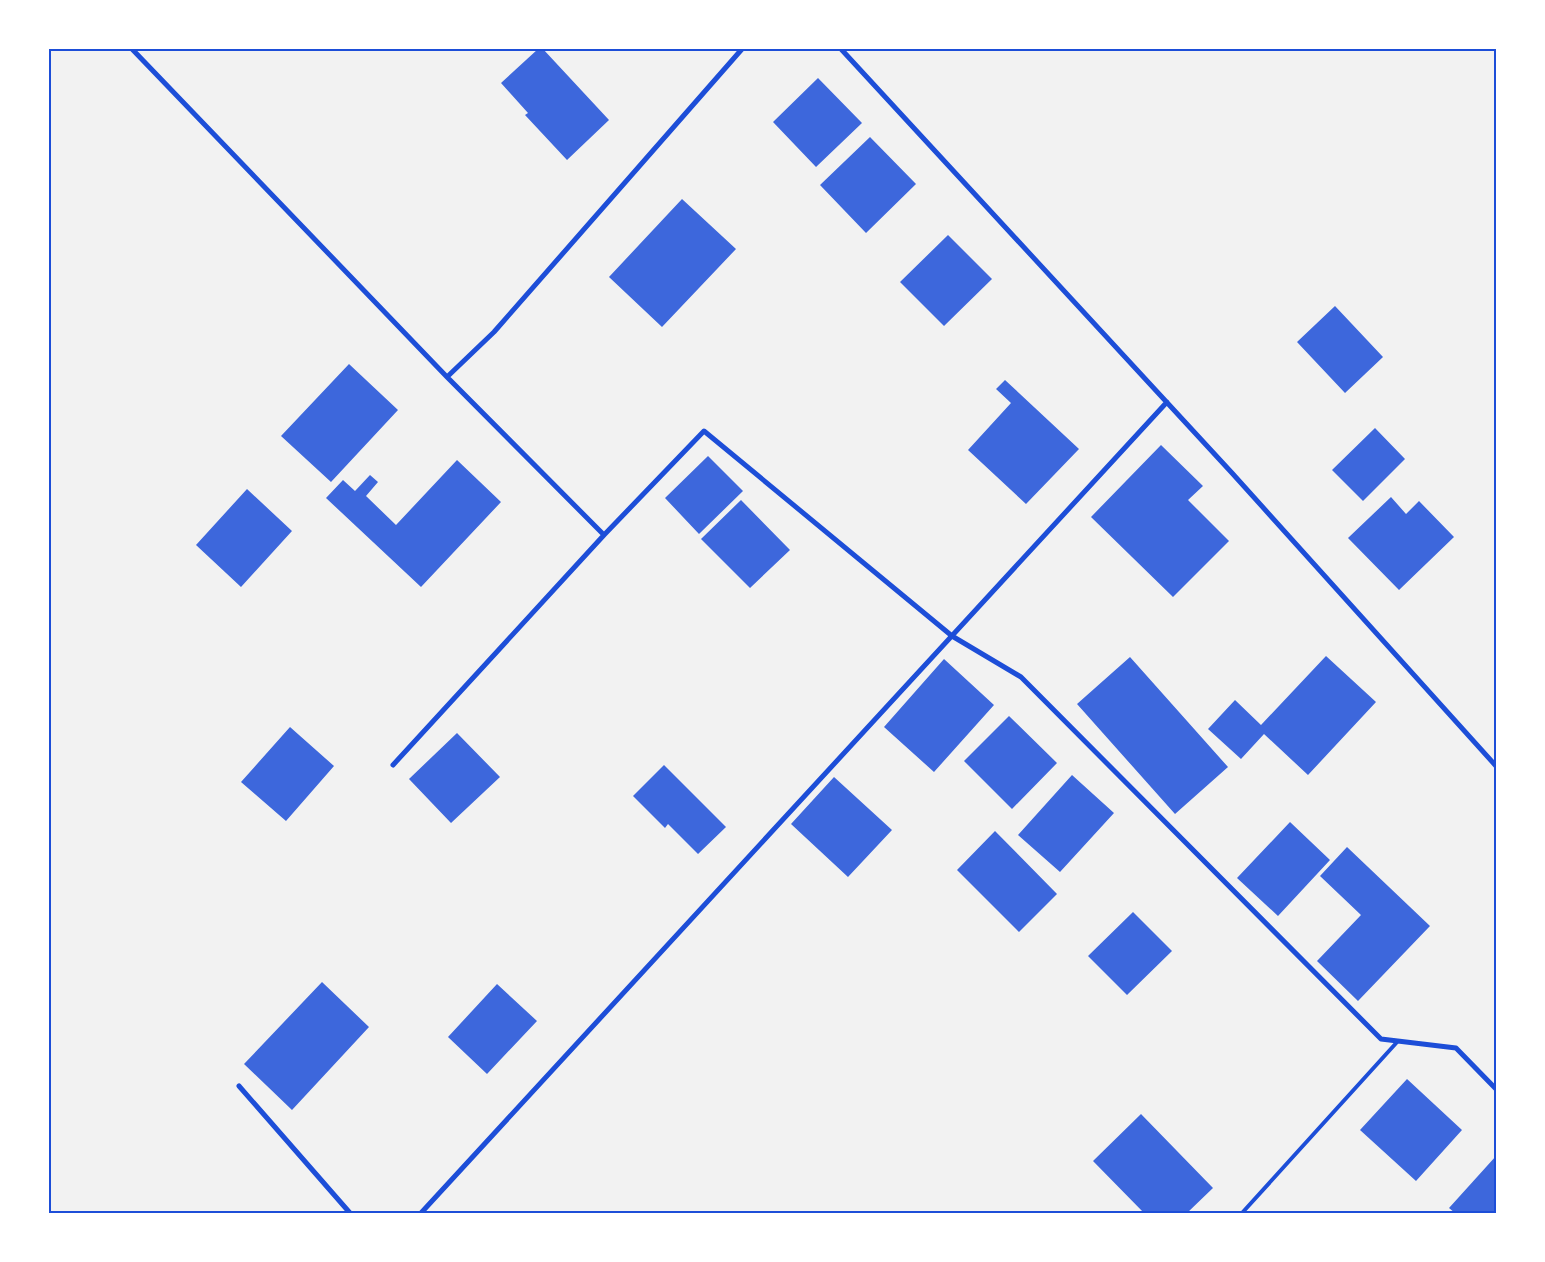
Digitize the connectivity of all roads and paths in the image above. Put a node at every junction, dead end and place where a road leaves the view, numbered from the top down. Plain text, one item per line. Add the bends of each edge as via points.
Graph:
1 (132, 49) edge
2 (742, 49) edge
3 (841, 49) edge
4 (447, 377) junction
5 (1167, 402) junction
6 (604, 535) junction
7 (952, 636) junction
8 (393, 765) dead end
9 (1496, 766) edge
10 (1398, 1041) junction
11 (239, 1086) dead end
12 (1496, 1089) edge
13 (350, 1213) edge
14 (421, 1213) edge
15 (1242, 1213) edge

1 - 4 street
2 - 4 street via 494,332
3 - 5 street
4 - 6 street
5 - 7 street
5 - 9 street
6 - 7 street via 704,431
6 - 8 street
7 - 10 street via 1021,676 1381,1039
7 - 14 street
10 - 12 street via 1456,1048
10 - 15 lane
11 - 13 street

